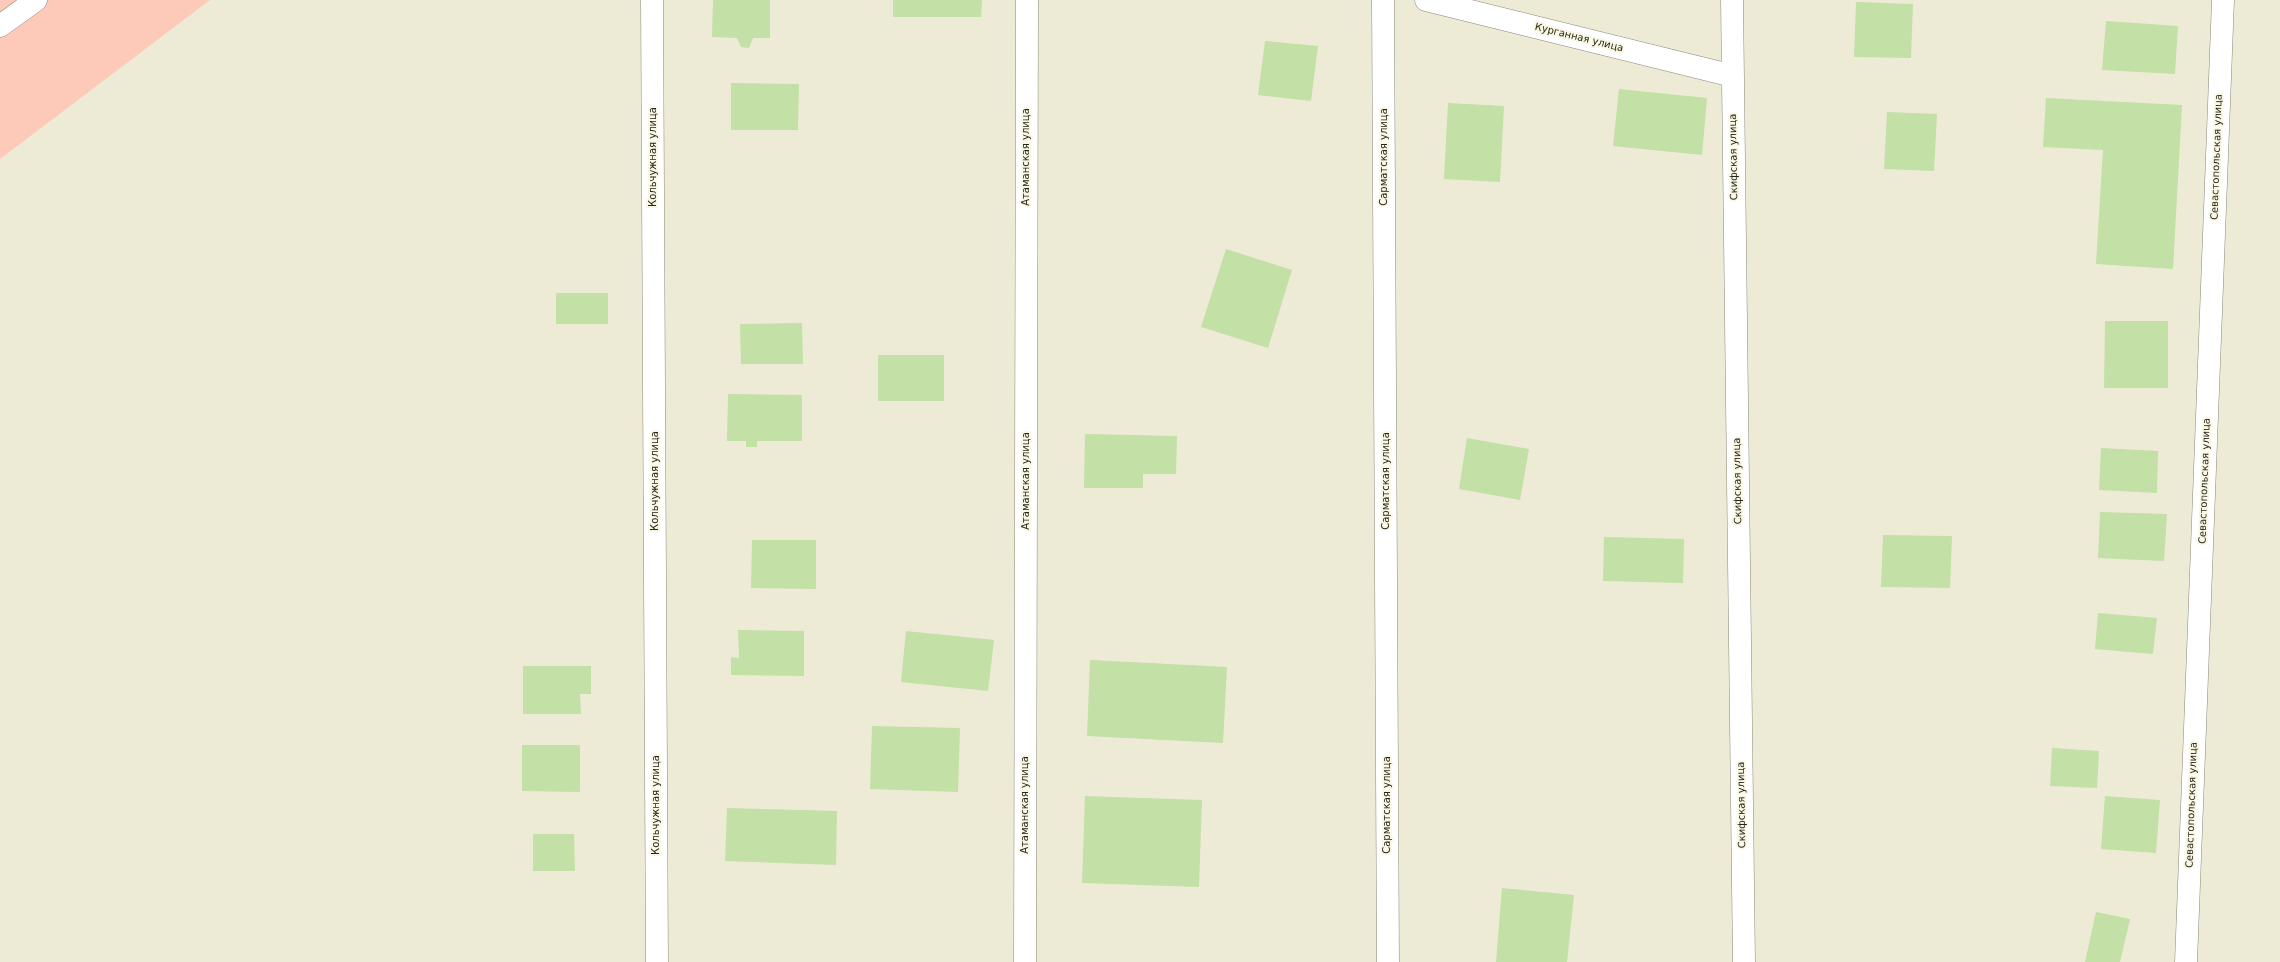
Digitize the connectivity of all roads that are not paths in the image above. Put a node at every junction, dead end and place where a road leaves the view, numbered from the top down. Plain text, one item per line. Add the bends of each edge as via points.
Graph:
1 (36, 0) edge
2 (652, 0) edge
3 (1027, 0) edge
4 (1383, 0) edge
5 (1426, 0) edge
6 (1732, 0) edge
7 (2223, 0) edge
8 (0, 26) edge
9 (1733, 76) junction
10 (657, 962) edge
11 (1025, 962) edge
12 (1388, 962) edge
13 (1744, 962) edge
14 (2186, 962) edge

1 - 8 street
2 - 10 street, Кольчужная улица
3 - 11 street, Атаманская улица
4 - 12 street, Сарматская улица
5 - 9 street, Курганная улица
6 - 9 street, Скифская улица
7 - 14 street, Севастопольская улица
9 - 13 street, Скифская улица

